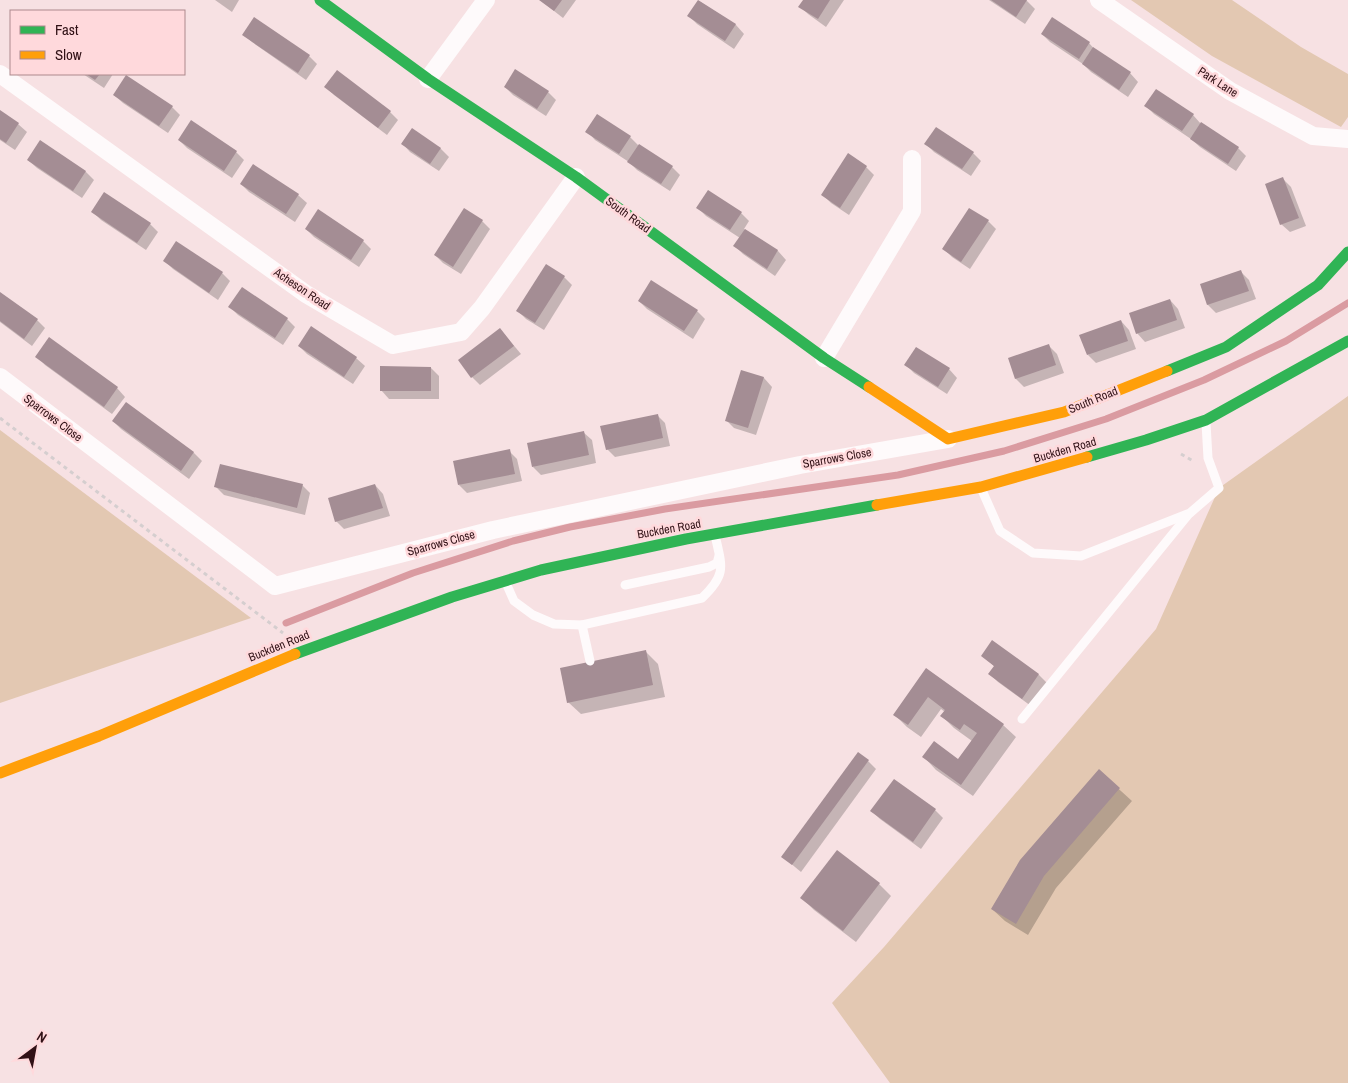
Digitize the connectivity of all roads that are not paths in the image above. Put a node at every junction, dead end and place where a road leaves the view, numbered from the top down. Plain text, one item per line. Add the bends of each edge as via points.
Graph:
1 (320, 0) edge
2 (486, 0) edge
3 (1099, 0) edge
4 (0, 74) edge
5 (428, 79) junction
6 (1348, 139) edge
7 (912, 159) dead end
8 (576, 177) junction
9 (1348, 252) edge
10 (1348, 341) edge
11 (824, 358) junction
12 (0, 377) edge
13 (1206, 420) junction
14 (948, 439) junction
15 (981, 487) junction
16 (1190, 513) junction
17 (714, 535) junction
18 (719, 555) junction
19 (505, 581) junction
20 (625, 585) dead end
21 (582, 625) junction
22 (590, 661) dead end
23 (1022, 719) dead end
24 (0, 773) edge

1 - 5 main road, South Road
2 - 5 street
3 - 6 street, Park Lane via 1230,91 1313,136
4 - 8 street, Acheson Road via 306,294 393,345 461,332 482,308
5 - 8 main road, South Road
7 - 11 street via 912,211
8 - 11 main road, South Road
9 - 14 main road, South Road via 1318,284 1226,347 1064,412
10 - 13 main road, Buckden Road
11 - 14 main road, South Road
12 - 14 street, Sparrows Close via 275,586 492,530 800,465
13 - 15 main road, Buckden Road via 1094,456
13 - 16 lane via 1208,458 1219,488
15 - 16 lane via 1000,530 1033,554 1081,556
15 - 17 main road, Buckden Road
16 - 23 lane
17 - 18 lane
17 - 19 main road, Buckden Road via 541,570
18 - 20 lane via 717,563 709,567
18 - 21 lane via 721,573 702,598
19 - 21 lane via 514,601 532,615 554,624
19 - 24 main road, Buckden Road via 308,648 99,736
21 - 22 lane

